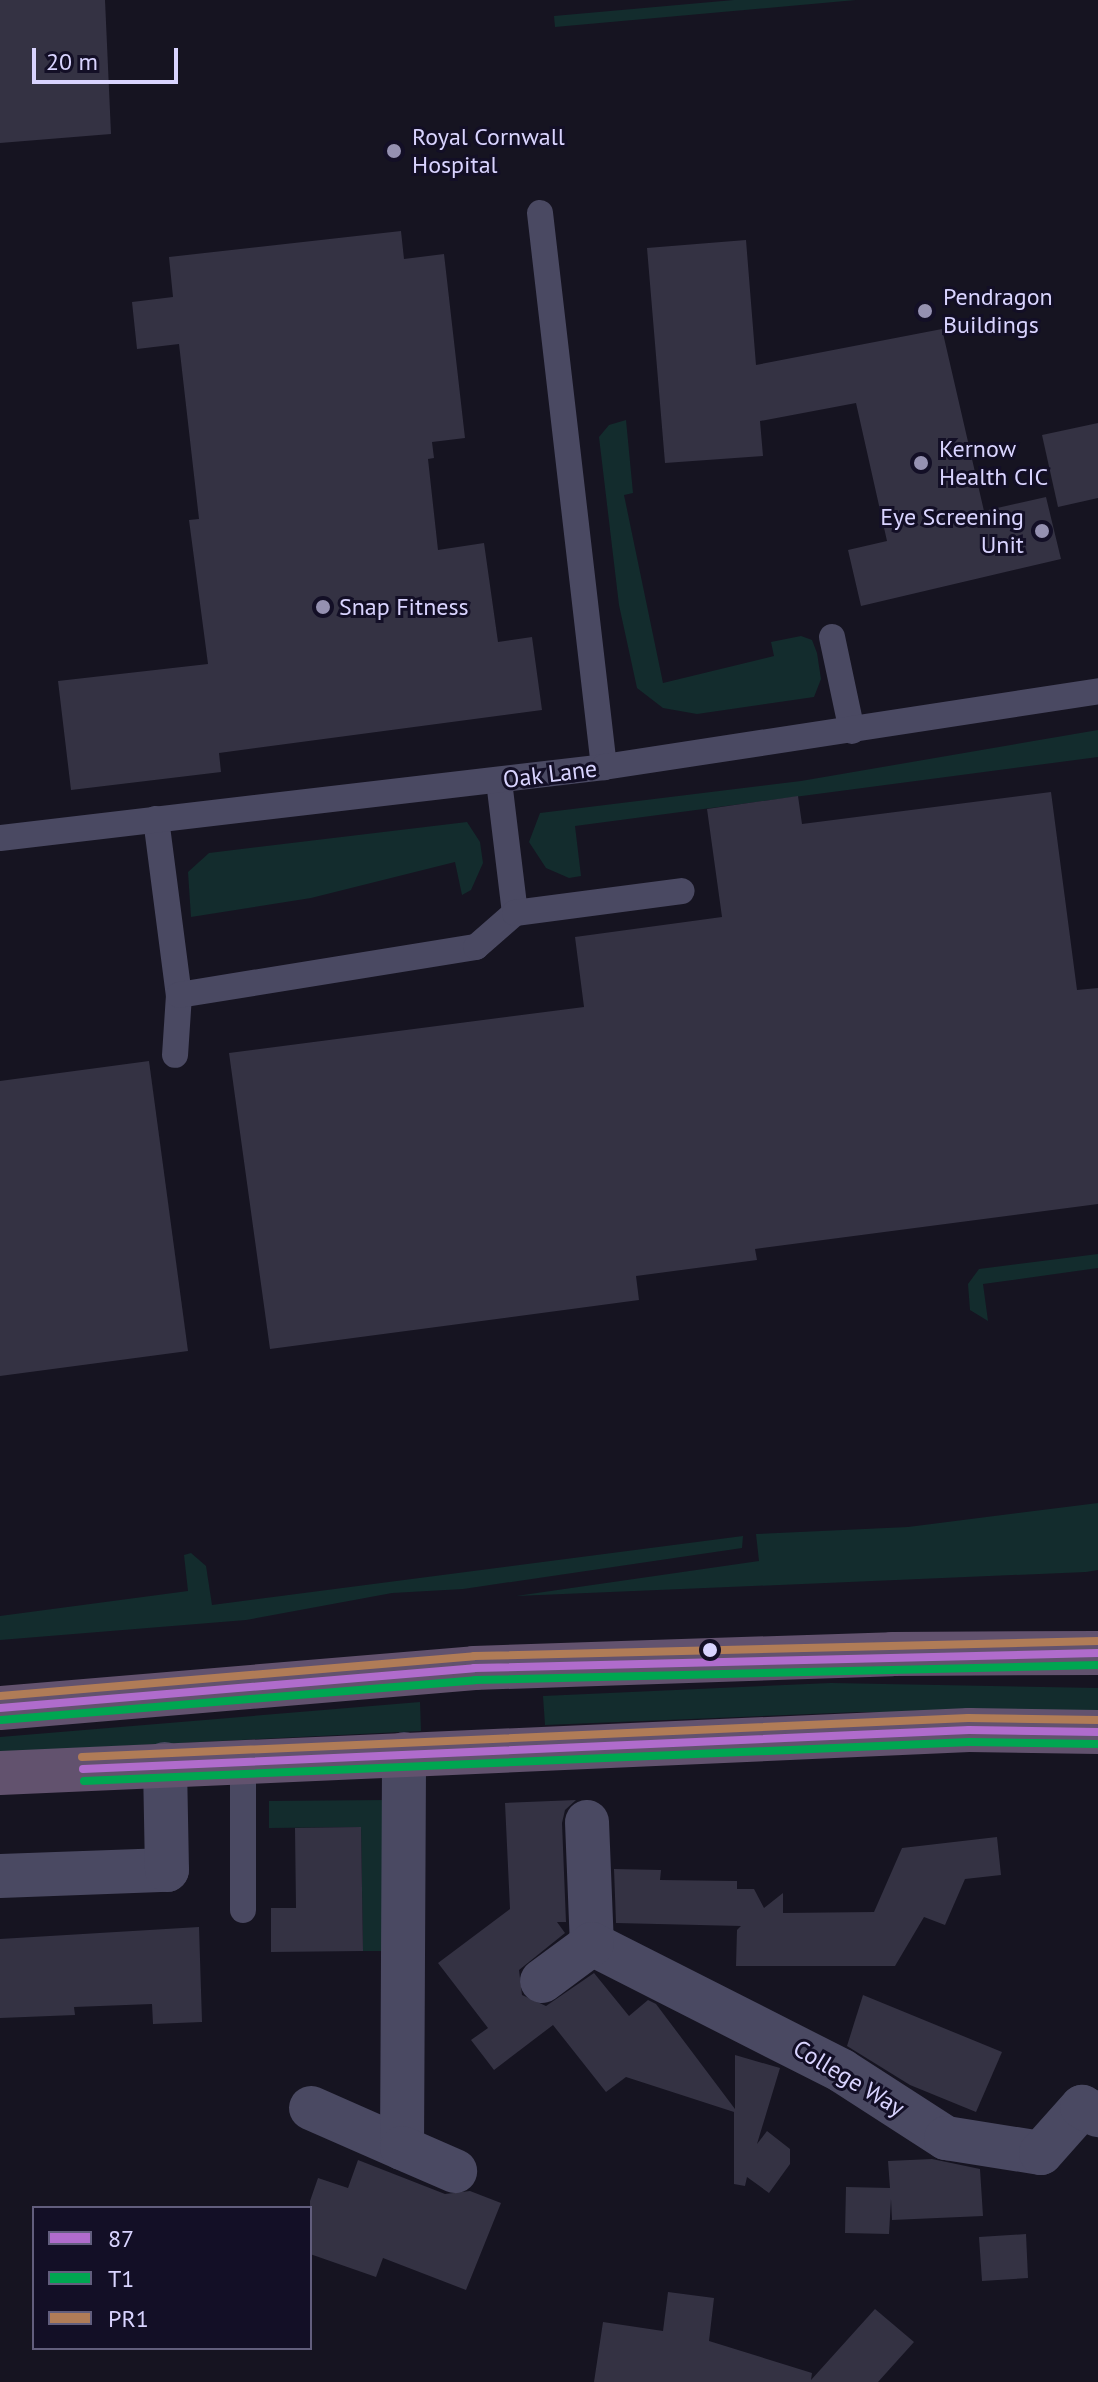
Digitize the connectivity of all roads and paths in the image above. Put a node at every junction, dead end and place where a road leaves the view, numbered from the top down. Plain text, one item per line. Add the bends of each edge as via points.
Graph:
1 (540, 213) dead end
2 (832, 637) dead end
3 (1098, 691) edge
4 (852, 731) junction
5 (604, 767) junction
6 (499, 781) junction
7 (156, 819) junction
8 (0, 838) edge
9 (682, 891) dead end
10 (515, 913) junction
11 (179, 995) junction
12 (175, 1055) dead end
13 (1098, 1653) edge
14 (0, 1708) edge
15 (1098, 1732) edge
16 (404, 1754) junction
17 (243, 1761) junction
18 (165, 1764) junction
19 (0, 1773) edge
20 (587, 1822) dead end
21 (0, 1876) edge
22 (243, 1910) dead end
23 (592, 1944) junction
24 (542, 1981) dead end
25 (311, 2108) dead end
26 (1098, 2115) edge
27 (402, 2148) junction
28 (455, 2171) dead end

1 - 5 lane
2 - 4 lane
3 - 4 lane, Oak Lane
4 - 5 lane, Oak Lane
5 - 6 lane, Oak Lane
6 - 7 lane, Oak Lane
6 - 10 lane
7 - 8 lane, Oak Lane
7 - 11 lane
9 - 10 lane
10 - 11 lane via 476,947
11 - 12 lane
13 - 14 highway via 474,1668
15 - 16 highway via 969,1730
16 - 17 highway
16 - 27 street
17 - 18 highway
17 - 22 lane
18 - 19 highway
18 - 21 street via 167,1870
20 - 23 street
23 - 24 street
23 - 26 street, College Way via 842,2071 946,2138 1041,2153 1082,2107
25 - 27 street
27 - 28 street

